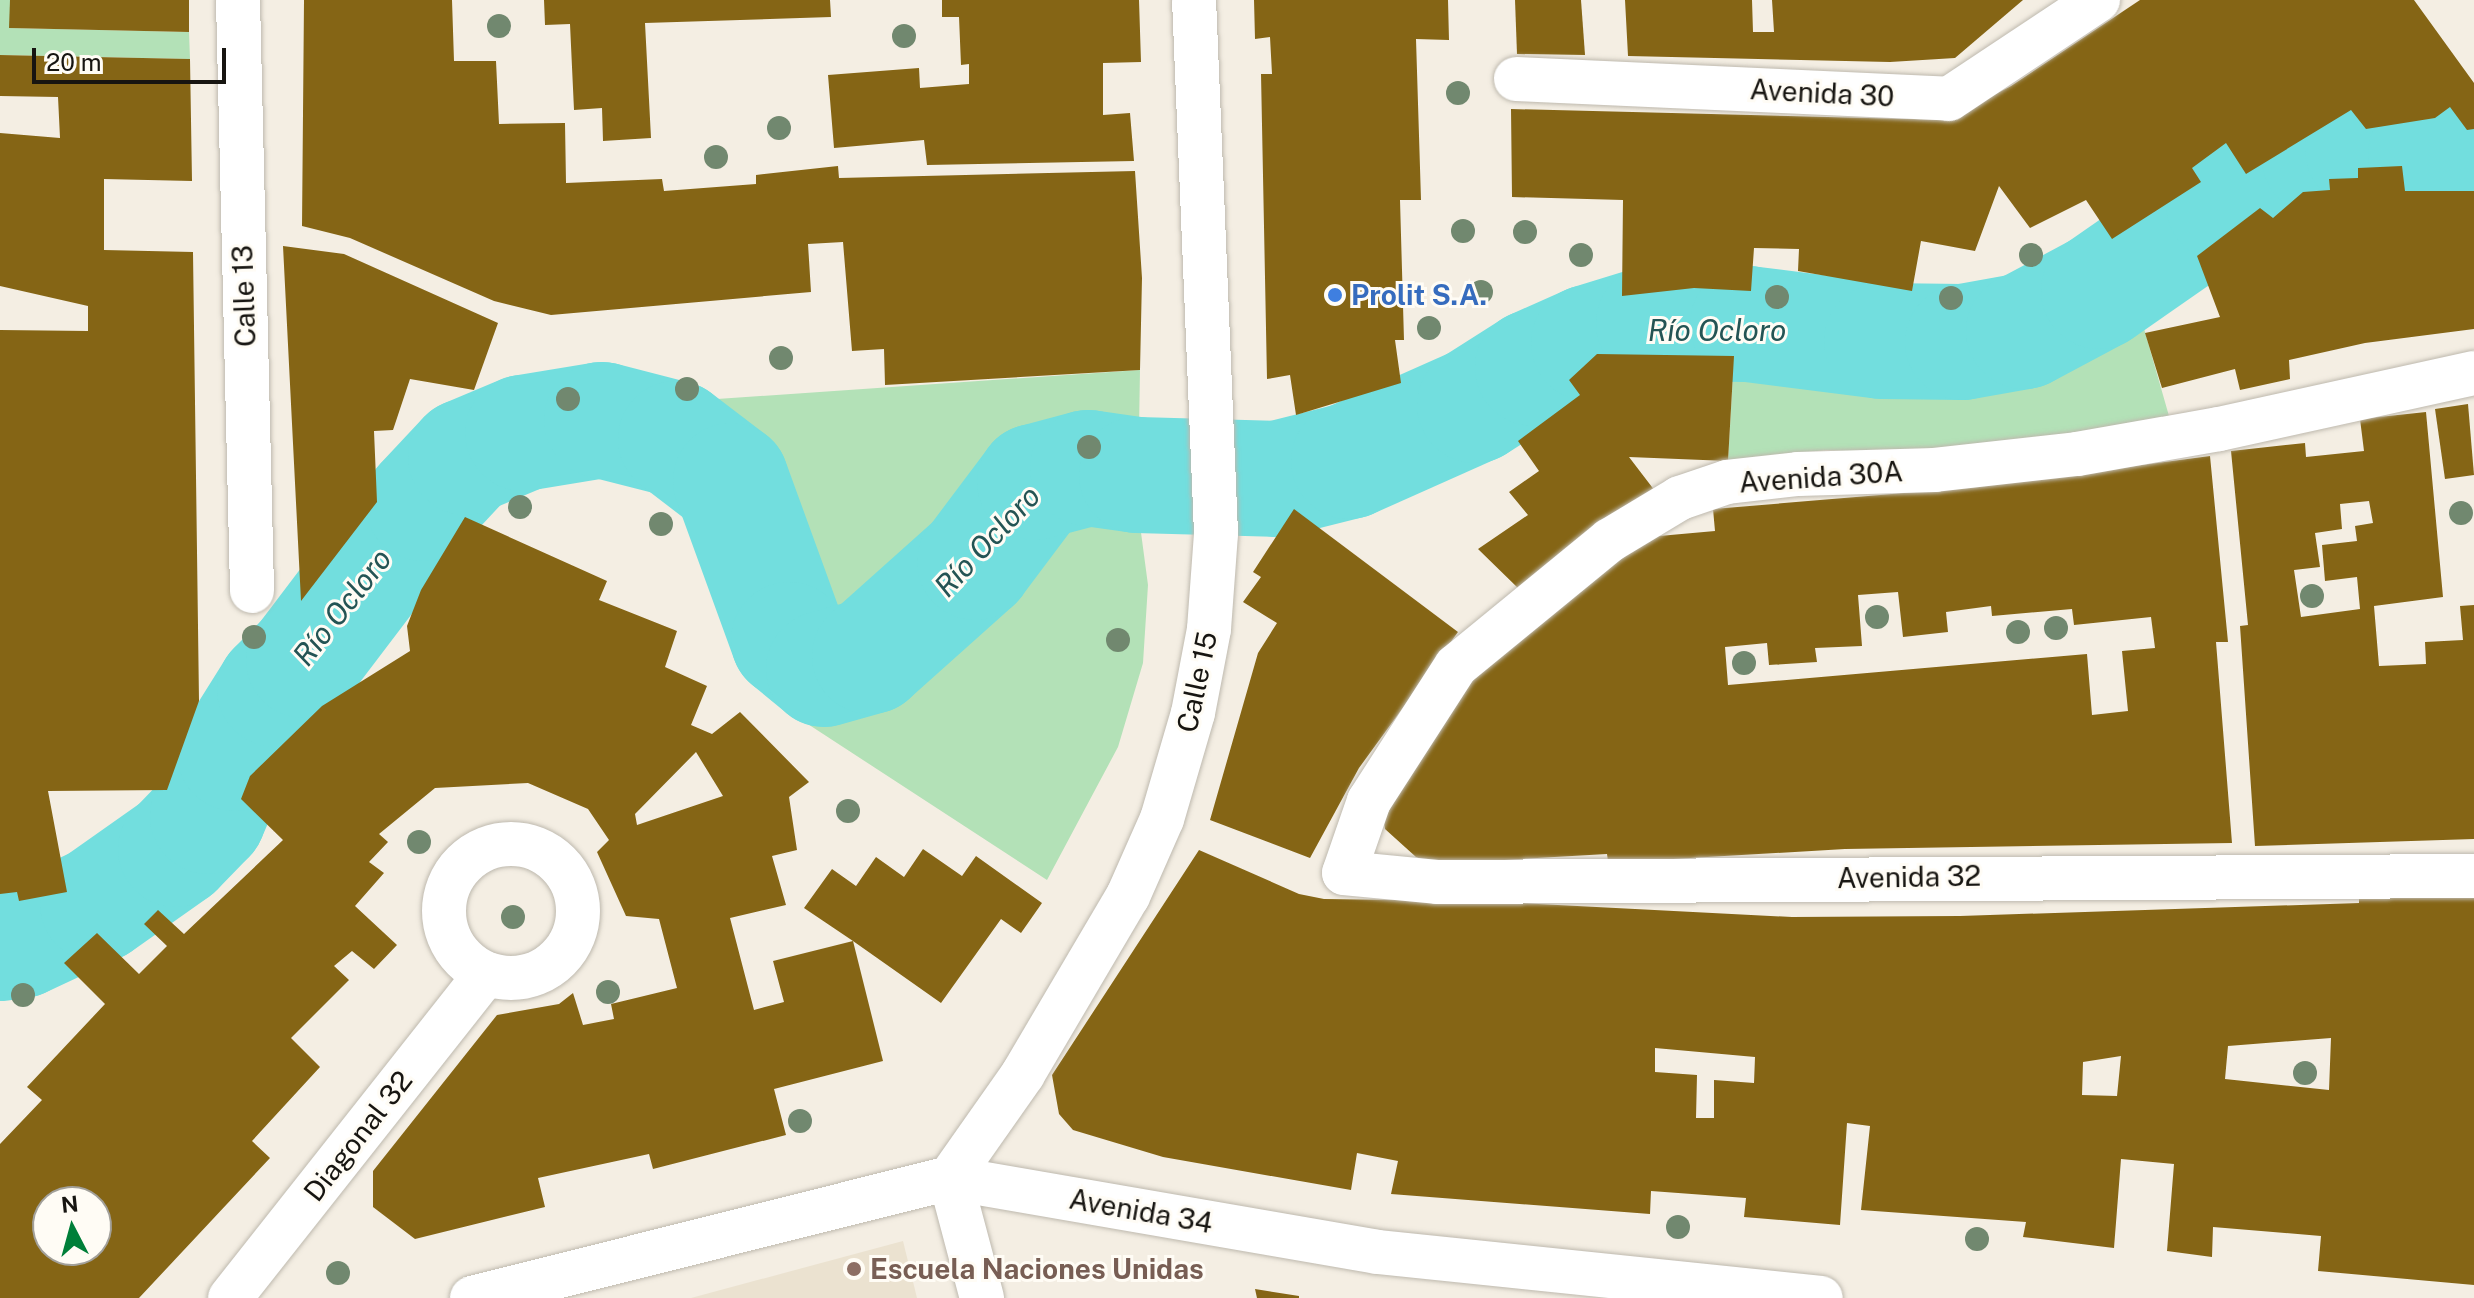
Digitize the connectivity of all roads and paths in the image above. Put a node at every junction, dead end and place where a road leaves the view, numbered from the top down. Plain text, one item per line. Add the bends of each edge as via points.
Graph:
1 (238, 0) edge
2 (1194, 0) edge
3 (2098, 0) edge
4 (1516, 79) dead end
5 (2474, 373) edge
6 (252, 591) dead end
7 (1344, 873) joint
8 (2474, 876) edge
9 (486, 974) dead end
10 (950, 1178) junction
11 (230, 1298) edge
12 (472, 1298) edge
13 (982, 1298) edge
14 (1821, 1298) edge

1 - 6 street, Calle 13
2 - 10 street, Calle 15 via 1216,533 1209,629 1193,713 1162,819 1128,896 1023,1074
3 - 4 street, Avenida 30 via 1949,99
5 - 7 street, Avenida 30A via 2077,454 1935,470 1798,474 1727,482 1680,498 1610,540 1456,666 1369,801
7 - 8 street, Avenida 32 via 1437,882
9 - 11 street, Diagonal 32
10 - 12 street, Avenida 34
10 - 13 street
10 - 14 street, Avenida 34 via 1377,1252

